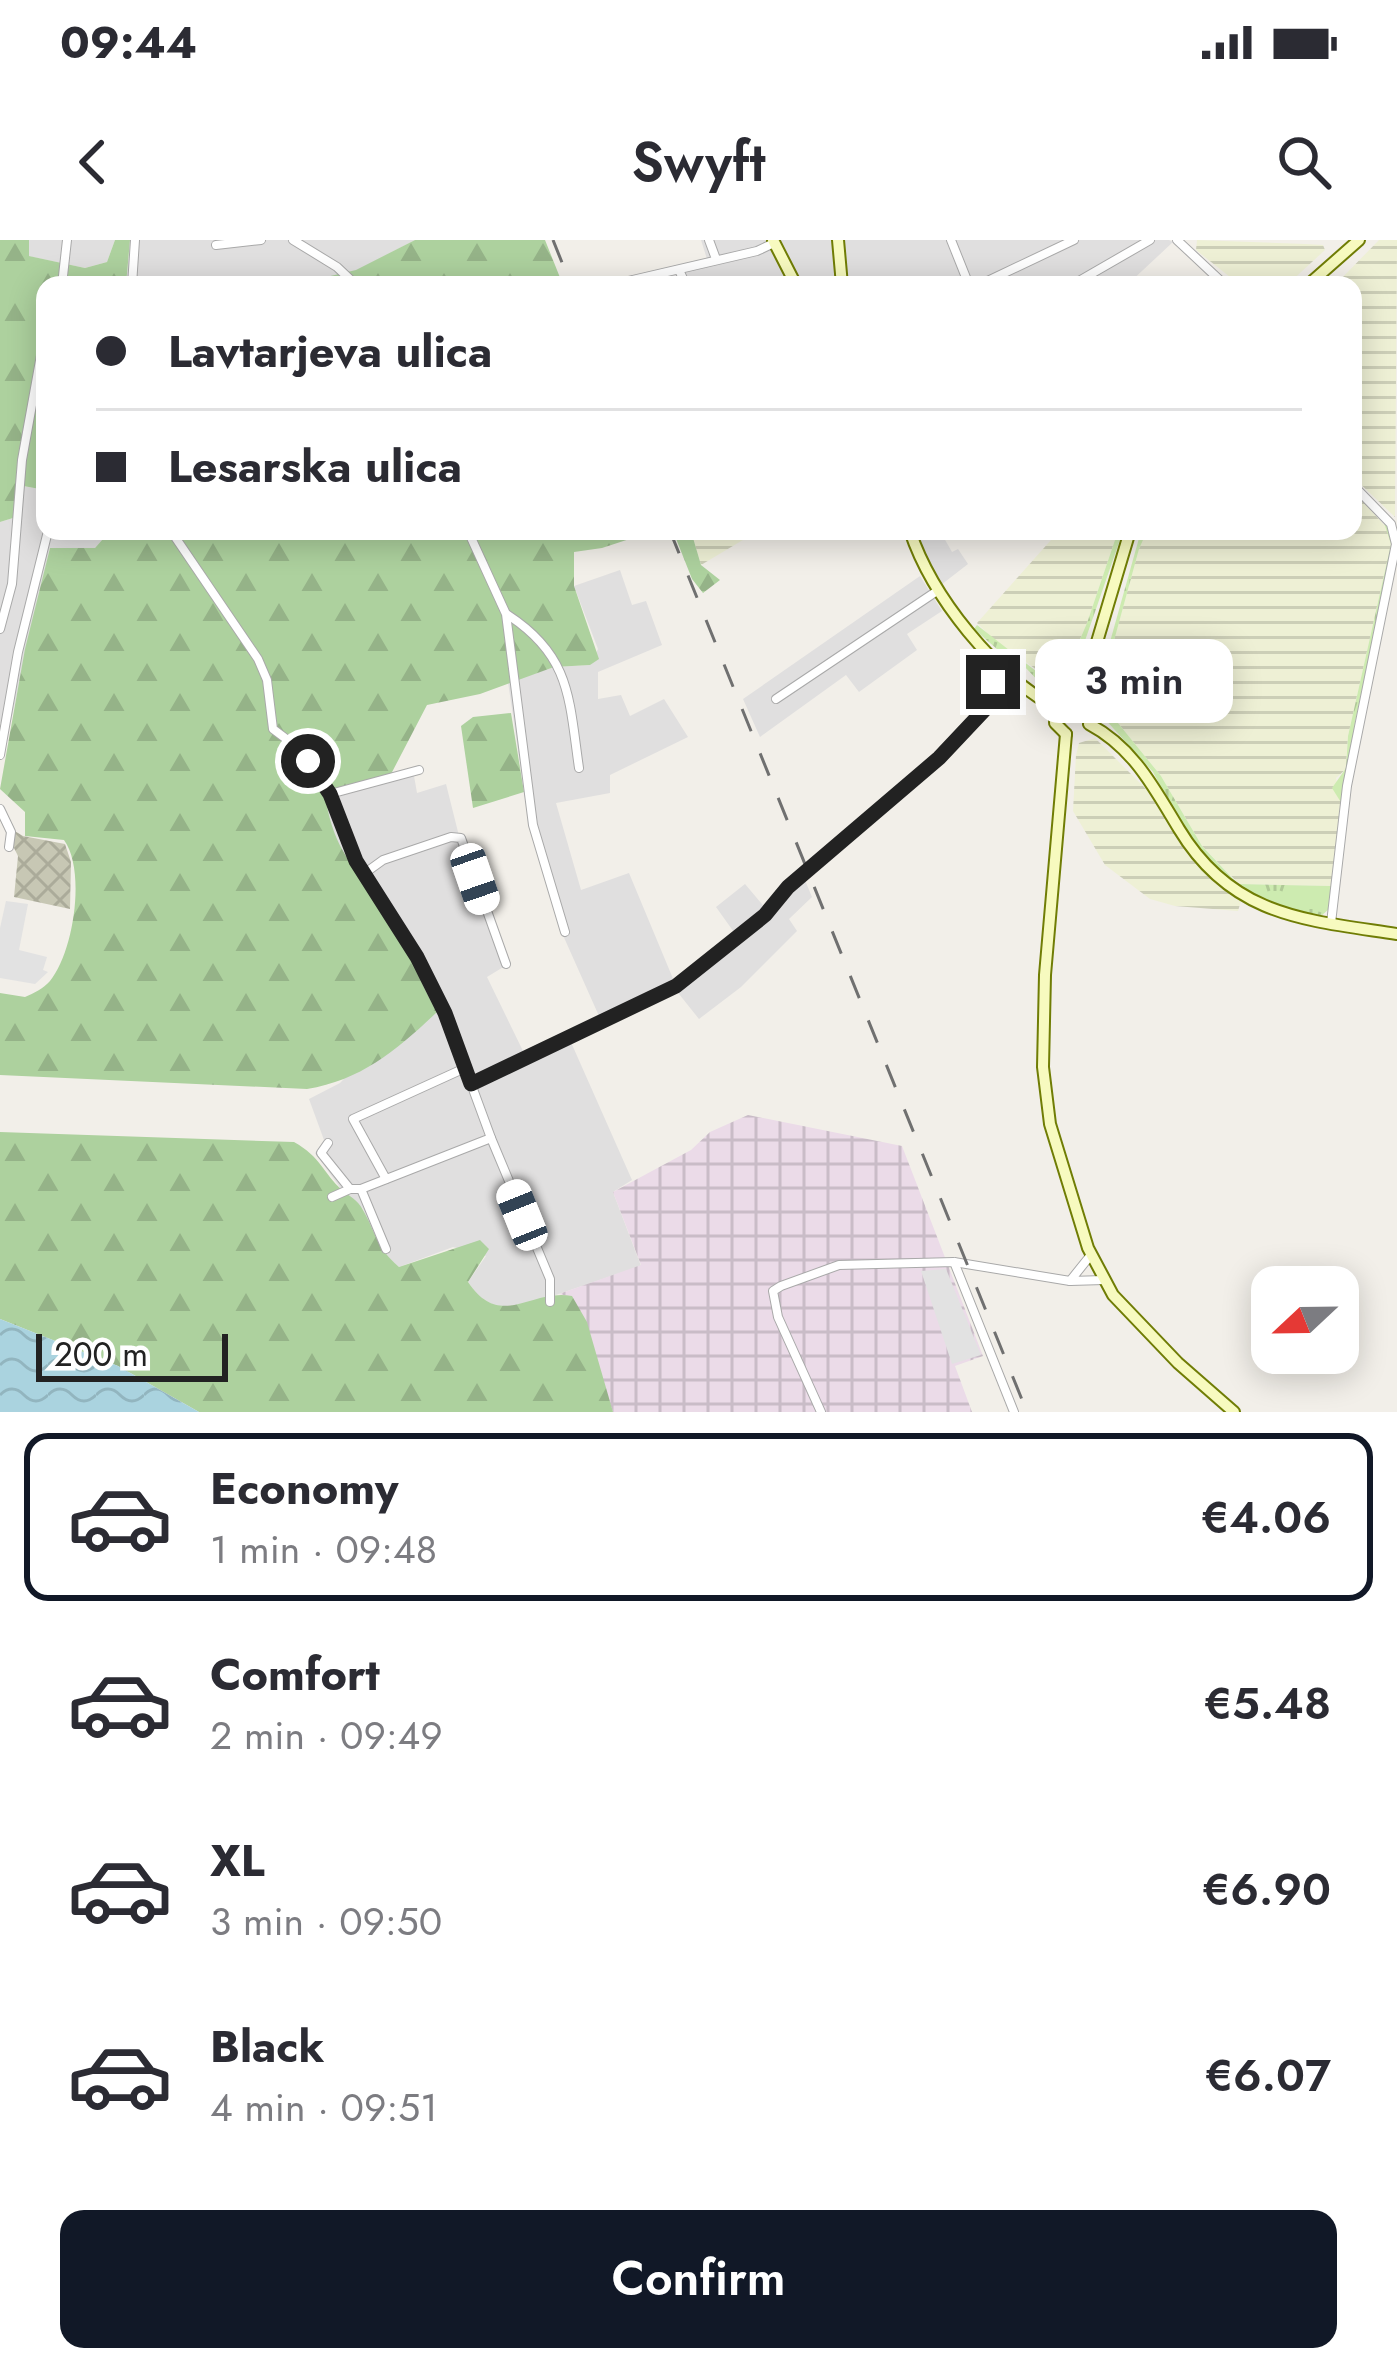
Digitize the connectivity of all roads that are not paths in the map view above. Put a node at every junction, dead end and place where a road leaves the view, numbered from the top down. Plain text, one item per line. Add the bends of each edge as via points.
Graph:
1 (68, 240) edge
2 (135, 240) edge
3 (262, 240) edge
4 (293, 240) edge
5 (709, 240) edge
6 (838, 240) edge
7 (951, 240) edge
8 (1074, 240) edge
9 (1150, 240) edge
10 (1177, 240) edge
11 (1359, 240) edge
12 (774, 242) edge
13 (216, 245) dead end
14 (716, 259) junction
15 (680, 270) junction
16 (63, 276) edge
17 (133, 276) edge
18 (346, 276) edge
19 (652, 276) edge
20 (682, 276) edge
21 (791, 276) edge
22 (841, 276) edge
23 (965, 276) edge
24 (998, 276) edge
25 (1088, 276) edge
26 (1216, 276) edge
27 (1318, 276) edge
28 (36, 383) edge
29 (1362, 494) edge
30 (46, 540) edge
31 (177, 540) edge
32 (472, 540) edge
33 (914, 540) edge
34 (1127, 540) edge
35 (937, 591) junction
36 (506, 614) junction
37 (0, 629) edge
38 (1003, 665) junction
39 (776, 699) dead end
40 (1080, 699) junction
41 (1055, 708) junction
42 (1090, 724) junction
43 (1066, 734) junction
44 (2, 741) edge
45 (0, 755) edge
46 (579, 768) dead end
47 (419, 770) dead end
48 (330, 794) junction
49 (0, 808) edge
50 (9, 847) dead end
51 (365, 873) junction
52 (1331, 925) junction
53 (565, 932) dead end
54 (1397, 934) edge
55 (506, 964) dead end
56 (465, 1068) junction
57 (471, 1084) junction
58 (490, 1138) junction
59 (328, 1143) dead end
60 (386, 1179) junction
61 (356, 1189) junction
62 (332, 1197) dead end
63 (386, 1249) dead end
64 (1091, 1254) junction
65 (954, 1262) junction
66 (1104, 1280) junction
67 (1070, 1281) junction
68 (550, 1302) dead end
69 (821, 1412) edge
70 (1014, 1412) edge
71 (1234, 1412) edge

1 - 16 street
2 - 17 street
3 - 13 street
4 - 18 street
5 - 14 street
6 - 22 main road
7 - 23 street
8 - 24 street
9 - 25 street
10 - 26 street
11 - 27 main road
12 - 14 street
12 - 21 main road
14 - 15 street
15 - 19 street
15 - 20 street
28 - 37 street
29 - 52 street via 1391,524 1396,544 1346,786
30 - 44 street
31 - 48 street via 258,659 273,729
32 - 36 street
33 - 35 main road
34 - 40 main road
35 - 38 main road
35 - 39 street
36 - 46 street via 530,629 563,672
36 - 53 street via 533,825
38 - 41 main road
38 - 57 street via 988,706 939,758 676,986
40 - 41 main road
40 - 42 main road
41 - 43 main road
42 - 43 main road
42 - 52 main road via 1127,751 1201,860 1250,901
43 - 64 main road via 1043,1067 1050,1124
44 - 45 street
47 - 48 street
48 - 51 street
49 - 50 street
51 - 55 street via 383,860 461,838
51 - 56 street via 417,957
52 - 54 main road
56 - 57 street
56 - 60 street via 353,1119
57 - 58 street
58 - 60 street
58 - 68 street via 550,1279
59 - 61 street via 321,1153
60 - 61 street
61 - 62 street
61 - 63 street
64 - 66 main road
64 - 67 street
65 - 67 street
65 - 69 street via 839,1265 773,1291
65 - 70 street
66 - 67 street
66 - 71 main road

